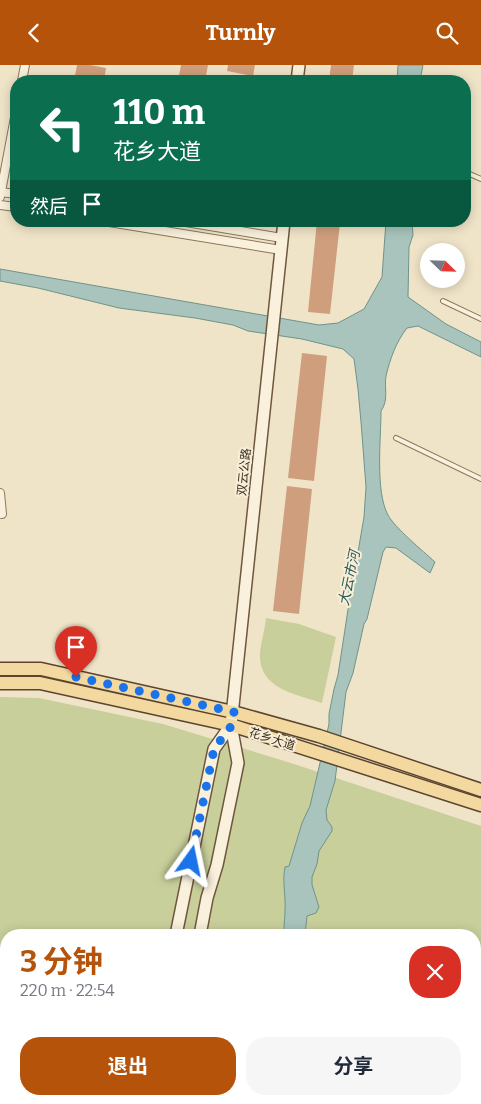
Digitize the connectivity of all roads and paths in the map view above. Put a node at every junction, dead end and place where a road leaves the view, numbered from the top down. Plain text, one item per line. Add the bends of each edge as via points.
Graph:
1 (10, 142) edge
2 (0, 193) edge
3 (140, 227) edge
4 (216, 227) edge
5 (283, 227) edge
6 (282, 238) junction
7 (281, 250) junction
8 (443, 301) dead end
9 (481, 319) edge
10 (396, 438) dead end
11 (481, 479) edge
12 (0, 493) edge
13 (2, 515) dead end
14 (0, 669) edge
15 (0, 683) edge
16 (234, 712) junction
17 (232, 725) junction
18 (481, 790) edge
19 (481, 805) edge
20 (177, 929) edge
21 (201, 929) edge

1 - 2 street
3 - 7 street
4 - 6 street
5 - 6 street, 双云公路
6 - 7 street, 双云公路
7 - 16 street, 双云公路
8 - 9 lane
10 - 11 lane
12 - 13 street
14 - 16 main road, 花乡大道 via 41,669
15 - 17 main road, 花乡大道 via 40,683
16 - 17 street, 双云公路
16 - 18 main road, 花乡大道 via 319,736
17 - 19 main road, 花乡大道
17 - 20 street, 双云公路 via 214,749
17 - 21 street, 双云公路 via 238,763

